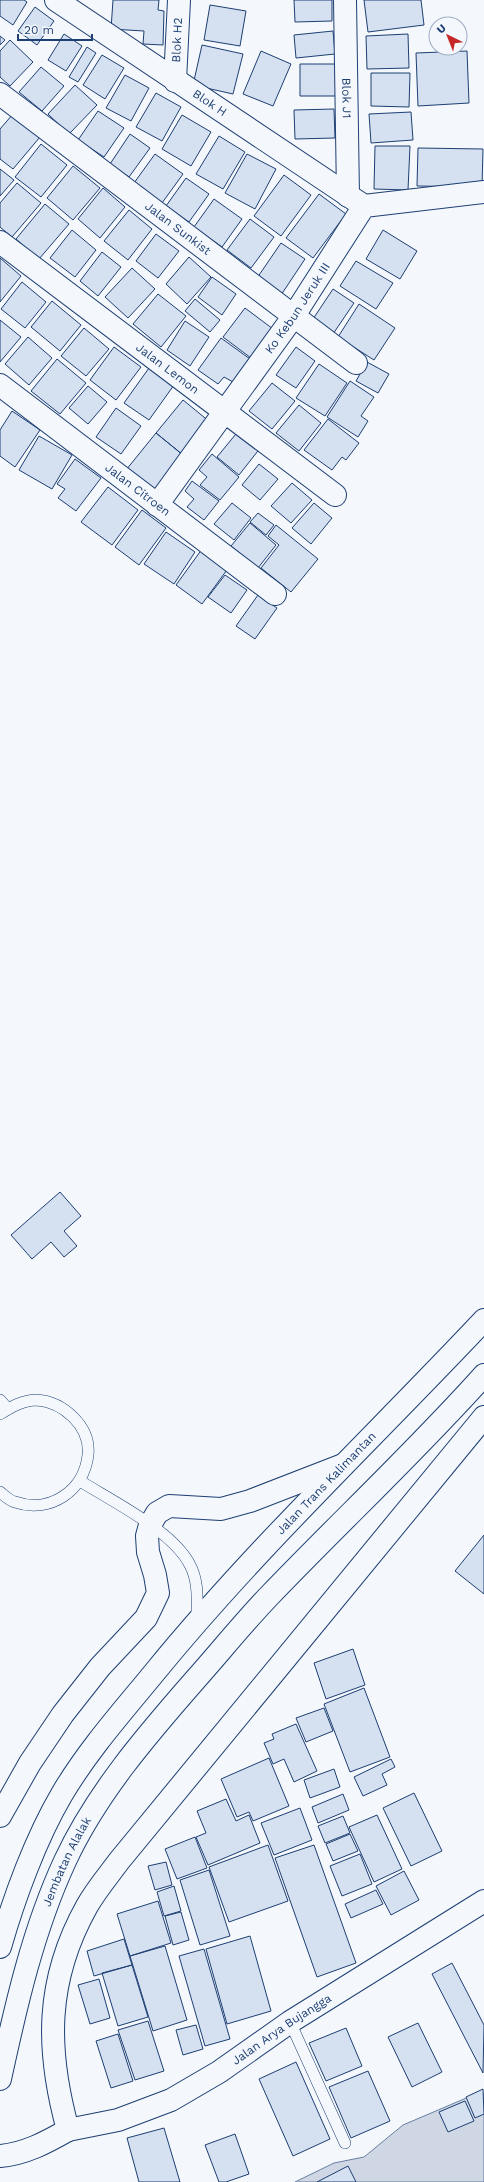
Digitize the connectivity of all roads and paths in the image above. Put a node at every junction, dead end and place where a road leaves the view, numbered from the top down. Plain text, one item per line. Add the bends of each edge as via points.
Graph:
1 (178, 0) edge
2 (345, 0) edge
3 (60, 1) edge
4 (175, 81) junction
5 (3, 103) edge
6 (484, 192) edge
7 (356, 201) junction
8 (0, 242) edge
9 (293, 317) junction
10 (356, 363) dead end
11 (0, 385) edge
12 (225, 412) junction
13 (335, 495) dead end
14 (157, 505) junction
15 (275, 594) dead end
16 (484, 1320) edge
17 (484, 1375) edge
18 (0, 1400) edge
19 (4, 1411) edge
20 (484, 1417) edge
21 (343, 1465) junction
22 (80, 1481) junction
23 (0, 1492) edge
24 (150, 1525) junction
25 (197, 1620) junction
26 (0, 1816) edge
27 (484, 1901) edge
28 (0, 1947) edge
29 (290, 2022) junction
30 (0, 2079) edge
31 (68, 2130) junction
32 (345, 2143) dead end
33 (0, 2156) edge

1 - 4 main road, Blok H2
2 - 7 main road, Blok J1
3 - 4 main road, Blok H
4 - 7 main road, Blok H
5 - 9 main road, Jalan Sunkist
6 - 7 main road
7 - 9 main road, Ko Kebun Jeruk III
8 - 12 main road, Jalan Lemon
9 - 10 main road, Jalan Sunkist
9 - 12 main road, Ko Kebun Jeruk III
11 - 14 main road, Jalan Citroen
12 - 13 main road, Jalan Lemon
12 - 14 main road, Ko Kebun Jeruk III
14 - 15 main road, Jalan Citroen
16 - 21 main road, Jalan Trans Kalimantan
17 - 30 main road, Jembatan Alalak via 268,1596 156,1725 117,1775 91,1814 65,1861 37,1935 19,1993
18 - 19 lane
19 - 22 lane via 15,1404 36,1400 56,1404 73,1416 84,1433 88,1453
20 - 31 main road via 119,1862 88,1905 71,1937 59,1971 53,2009 52,2036 59,2096
21 - 24 main road via 221,1509 170,1506 157,1513
21 - 25 main road, Jalan Trans Kalimantan
22 - 23 lane via 72,1491 55,1502 35,1506 14,1502
22 - 24 lane
24 - 25 lane via 180,1550 191,1566 197,1584
24 - 26 main road via 147,1536 148,1552 158,1594 146,1618 100,1667 62,1714
25 - 28 main road, Jalan Trans Kalimantan via 92,1748 61,1795 30,1862 7,1921
27 - 29 main road, Jalan Arya Bujangga
29 - 31 main road, Jalan Arya Bujangga via 219,2072 171,2100 118,2120
29 - 32 lane
31 - 33 main road, Jalan Arya Bujangga via 15,2155

